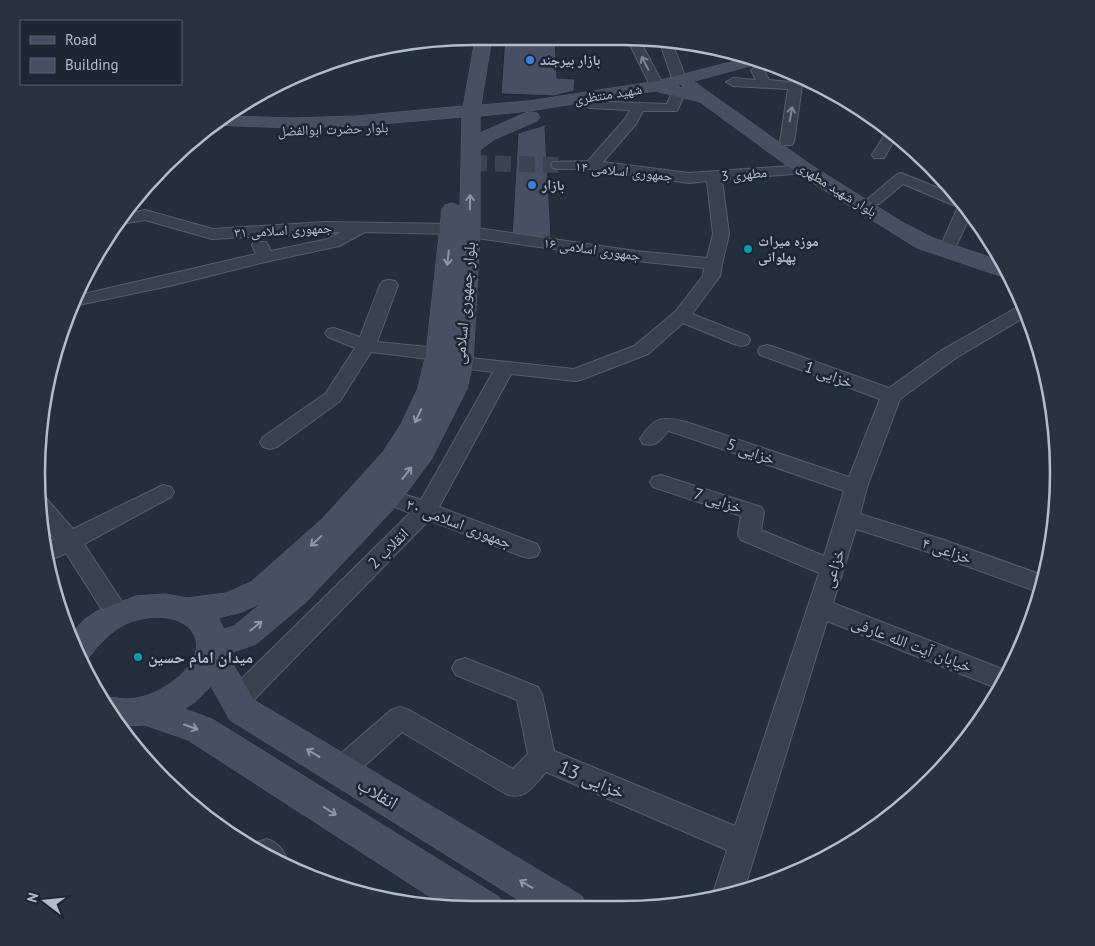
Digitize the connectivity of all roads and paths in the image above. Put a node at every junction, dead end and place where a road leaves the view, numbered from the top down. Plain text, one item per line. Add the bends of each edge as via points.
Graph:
1 (471, 45) edge
2 (483, 45) edge
3 (635, 45) edge
4 (668, 48) edge
5 (754, 66) edge
6 (793, 81) edge
7 (733, 82) dead end
8 (796, 82) edge
9 (684, 83) junction
10 (477, 84) junction
11 (765, 84) junction
12 (654, 87) junction
13 (589, 104) junction
14 (639, 106) junction
15 (530, 111) junction
16 (463, 116) junction
17 (229, 121) edge
18 (219, 128) edge
19 (889, 138) edge
20 (787, 142) junction
21 (472, 147) junction
22 (879, 155) dead end
23 (592, 164) junction
24 (558, 165) tunnel mouth
25 (804, 169) junction
26 (714, 177) junction
27 (689, 178) joint
28 (952, 200) edge
29 (874, 201) junction
30 (962, 213) edge
31 (128, 219) edge
32 (361, 227) junction
33 (253, 231) junction
34 (461, 231) junction
35 (950, 243) junction
36 (265, 257) junction
37 (992, 257) edge
38 (714, 264) junction
39 (998, 268) edge
40 (389, 285) dead end
41 (82, 300) edge
42 (1018, 313) edge
43 (681, 316) junction
44 (334, 333) dead end
45 (740, 340) dead end
46 (366, 346) junction
47 (767, 350) dead end
48 (450, 358) junction
49 (506, 368) junction
50 (891, 396) junction
51 (650, 439) dead end
52 (270, 442) dead end
53 (661, 482) dead end
54 (856, 487) junction
55 (163, 492) dead end
56 (389, 496) junction
57 (426, 510) junction
58 (47, 514) edge
59 (848, 518) junction
60 (70, 541) junction
61 (52, 550) edge
62 (529, 550) dead end
63 (832, 569) junction
64 (1036, 582) edge
65 (820, 608) junction
66 (187, 610) junction
67 (118, 614) junction
68 (79, 641) edge
69 (212, 650) junction
70 (465, 668) dead end
71 (998, 678) edge
72 (236, 701) junction
73 (145, 711) junction
74 (118, 713) edge
75 (542, 758) junction
76 (341, 770) junction
77 (744, 843) junction
78 (730, 887) edge
79 (471, 901) edge
80 (555, 901) edge

1 - 16 main road, بلوار جمهوری اسلامی
2 - 10 main road, بلوار جمهوری اسلامی
12 -> 3 street
4 - 9 street
5 - 9 main road
5 - 11 street
6 - 11 street
7 - 11 street
20 -> 8 street
9 - 12 main road
9 - 14 street via 672,108
9 - 20 main road, بلوار شهید مطهری
9 - 25 main road, بلوار شهید مطهری
10 - 15 main road via 487,93
10 - 16 main road, بلوار جمهوری اسلامی
12 - 13 main road, شهید منتظری
12 - 15 main road, شهید منتظری
13 - 14 street
13 - 15 main road, شهید منتظری
14 - 23 street via 631,120
15 - 16 main road, شهید منتظری
15 - 21 main road
16 - 17 main road, بلوار حضرت ابوالفضل via 303,123
16 - 18 main road, بلوار حضرت ابوالفضل via 347,131
16 - 21 main road, بلوار جمهوری اسلامی
16 - 34 main road, بلوار جمهوری اسلامی
19 - 22 street
20 - 29 main road, بلوار شهید مطهری
34 -> 21 main road, بلوار جمهوری اسلامی
23 - 24 street, جمهوری اسلامی ۱۴
23 - 27 street, جمهوری اسلامی ۱۴
25 - 26 street, مطهری 3
25 - 39 main road, بلوار شهید مطهری via 926,243
26 - 27 street, مطهری 3
26 - 38 street, مطهری 3 via 721,234
28 - 29 street via 900,178
29 - 35 main road, بلوار شهید مطهری via 913,226
30 - 35 street
31 - 33 street, جمهوری اسلامی ۳۱ via 145,215 212,234
32 - 33 street, جمهوری اسلامی ۳۱
32 - 34 street, جمهوری اسلامی ۳۱
32 - 36 street via 333,243
33 - 36 street
34 - 38 street, جمهوری اسلامی ۱۶
34 - 48 main road, بلوار جمهوری اسلامی
35 - 37 main road, بلوار شهید مطهری
36 - 41 street
38 - 43 street via 711,276
40 - 46 street
42 - 50 street via 949,354
43 - 45 street
43 - 49 street via 641,350 576,375
44 - 46 street
46 - 48 street
46 - 52 street via 333,397
47 - 50 street, خزایی 1
48 - 49 street
56 -> 48 main road, بلوار جمهوری اسلامی via 417,460 454,389
48 -> 66 main road, بلوار جمهوری اسلامی via 393,458 333,525 262,590 231,604
49 - 57 street, انقلاب 2
50 - 54 street, خزاعی
51 - 54 street, خزایی 5 via 663,424
53 - 63 street, خزایی 7 via 753,512 749,534
54 - 59 street, خزاعی
55 - 60 street
56 - 57 street, جمهوری اسلامی ۲۰
69 -> 56 main road, بلوار جمهوری اسلامی via 245,635 295,594
57 - 62 street, جمهوری اسلامی ۲۰
57 - 72 street, انقلاب 2
58 - 60 street
59 - 63 street, خزاعی
59 - 64 street, خزاعی ۴
60 - 61 street
60 - 67 street
63 - 65 street, خزاعی
65 - 71 street, خیابان آیت الله عارفی
65 - 77 street, خزاعی
66 - 67 main road via 154,605
66 - 69 main road via 200,618 209,630
67 - 68 main road
69 - 72 main road, انقلاب
69 - 73 main road via 198,680 168,703
70 - 75 street via 529,694
76 -> 72 main road, انقلاب via 242,710
73 - 74 main road
73 -> 79 main road via 200,729
75 - 76 street, خزایی 13 via 516,785 400,718
75 - 77 street, خزایی 13
80 -> 76 main road, انقلاب
77 - 78 street, خزاعی

